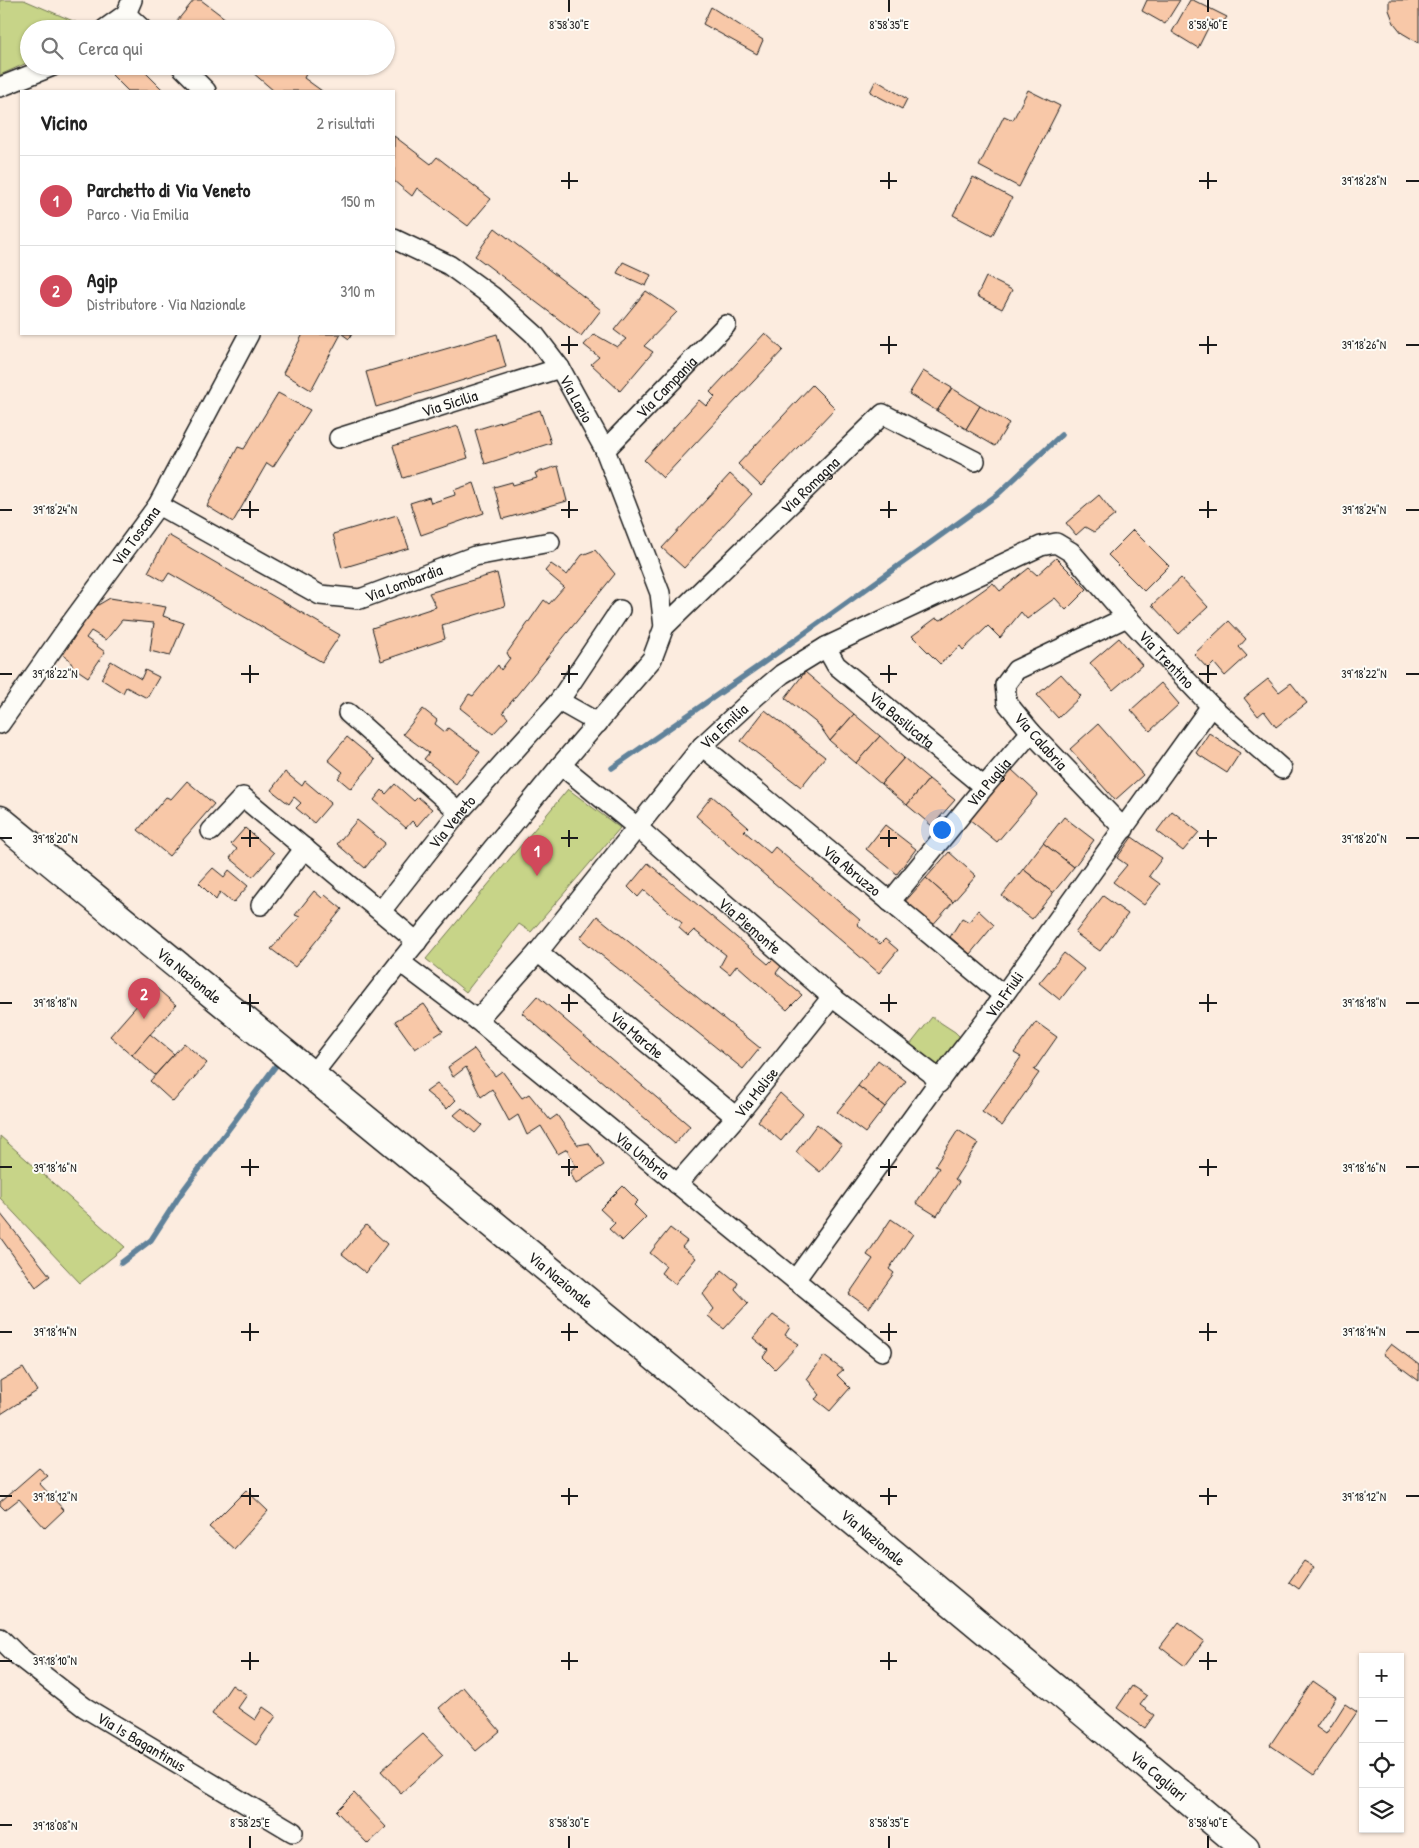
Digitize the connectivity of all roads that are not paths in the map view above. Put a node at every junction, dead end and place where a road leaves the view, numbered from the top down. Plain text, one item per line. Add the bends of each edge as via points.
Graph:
1 (129, 7) edge
2 (115, 20) edge
3 (137, 20) edge
4 (30, 75) edge
5 (190, 75) edge
6 (0, 87) edge
7 (205, 90) edge
8 (395, 240) edge
9 (726, 325) dead end
10 (248, 335) edge
11 (560, 368) junction
12 (339, 438) dead end
13 (605, 450) junction
14 (975, 461) dead end
15 (158, 505) junction
16 (550, 542) dead end
17 (1056, 543) joint
18 (620, 610) dead end
19 (1128, 617) junction
20 (664, 627) junction
21 (826, 647) junction
22 (559, 701) junction
23 (1210, 706) junction
24 (348, 713) dead end
25 (598, 723) junction
26 (0, 724) edge
27 (1031, 732) junction
28 (702, 746) junction
29 (562, 765) junction
30 (1282, 769) dead end
31 (984, 786) junction
32 (459, 812) junction
33 (0, 820) edge
34 (638, 828) junction
35 (1124, 830) junction
36 (211, 831) dead end
37 (305, 848) junction
38 (890, 902) junction
39 (261, 905) dead end
40 (381, 910) junction
41 (417, 942) junction
42 (538, 952) junction
43 (400, 962) junction
44 (1003, 995) junction
45 (832, 997) junction
46 (477, 1020) junction
47 (312, 1076) junction
48 (939, 1083) junction
49 (736, 1117) junction
50 (677, 1184) junction
51 (795, 1280) junction
52 (882, 1351) dead end
53 (0, 1638) edge
54 (1119, 1741) joint
55 (293, 1832) dead end
56 (1245, 1848) edge

1 - 2 street
1 - 3 street
4 - 6 street
5 - 7 street
8 - 11 street, Via Lazio via 448,266 493,296 534,334
9 - 13 street, Via Campania
10 - 15 street, Via Toscana
11 - 12 street, Via Sicilia
11 - 13 street, Via Lazio
13 - 20 street, Via Lazio via 660,593
14 - 20 street, Via Romagna via 884,414
15 - 16 street, Via Lombardia via 320,595 328,596 360,598 475,556
15 - 26 street, Via Toscana
17 - 19 street, Via Trentino via 1071,552
17 - 21 street, Via Emilia via 1042,546
18 - 22 street, Via Veneto
19 - 23 street, Via Trentino
19 - 27 street, Via Calabria via 1016,670 1005,685 1007,703
20 - 25 street via 652,659
21 - 28 street, Via Emilia via 782,674
21 - 31 street, Via Basilicata via 836,665
22 - 25 street
22 - 32 street, Via Veneto
23 - 30 street, Via Trentino
23 - 35 street, Via Friuli
24 - 32 street
25 - 29 street
27 - 31 street, Via Puglia
27 - 35 street, Via Calabria
28 - 34 street, Via Emilia
28 - 38 street, Via Abruzzo
29 - 34 street, Via Piemonte
29 - 41 street
31 - 38 street, Via Puglia
32 - 40 street, Via Veneto
33 - 47 main road, Via Nazionale
34 - 42 street, Via Emilia
34 - 45 street, Via Piemonte
35 - 44 street, Via Friuli
36 - 37 street via 243,797
37 - 39 street
37 - 40 street
38 - 44 street, Via Abruzzo
40 - 41 street
41 - 43 street
42 - 46 street, Via Emilia
42 - 49 street, Via Marche
43 - 46 street, Via Umbria
43 - 47 street
44 - 48 street, Via Friuli
45 - 48 street, Via Piemonte via 931,1073
45 - 49 street, Via Molise
46 - 50 street, Via Umbria
47 - 54 main road, Via Nazionale
48 - 51 street, Via Friuli
49 - 50 street, Via Molise
50 - 51 street, Via Umbria
51 - 52 street, Via Umbria
53 - 55 street, Via Is Bagantinus via 84,1707
54 - 56 main road, Via Cagliari

